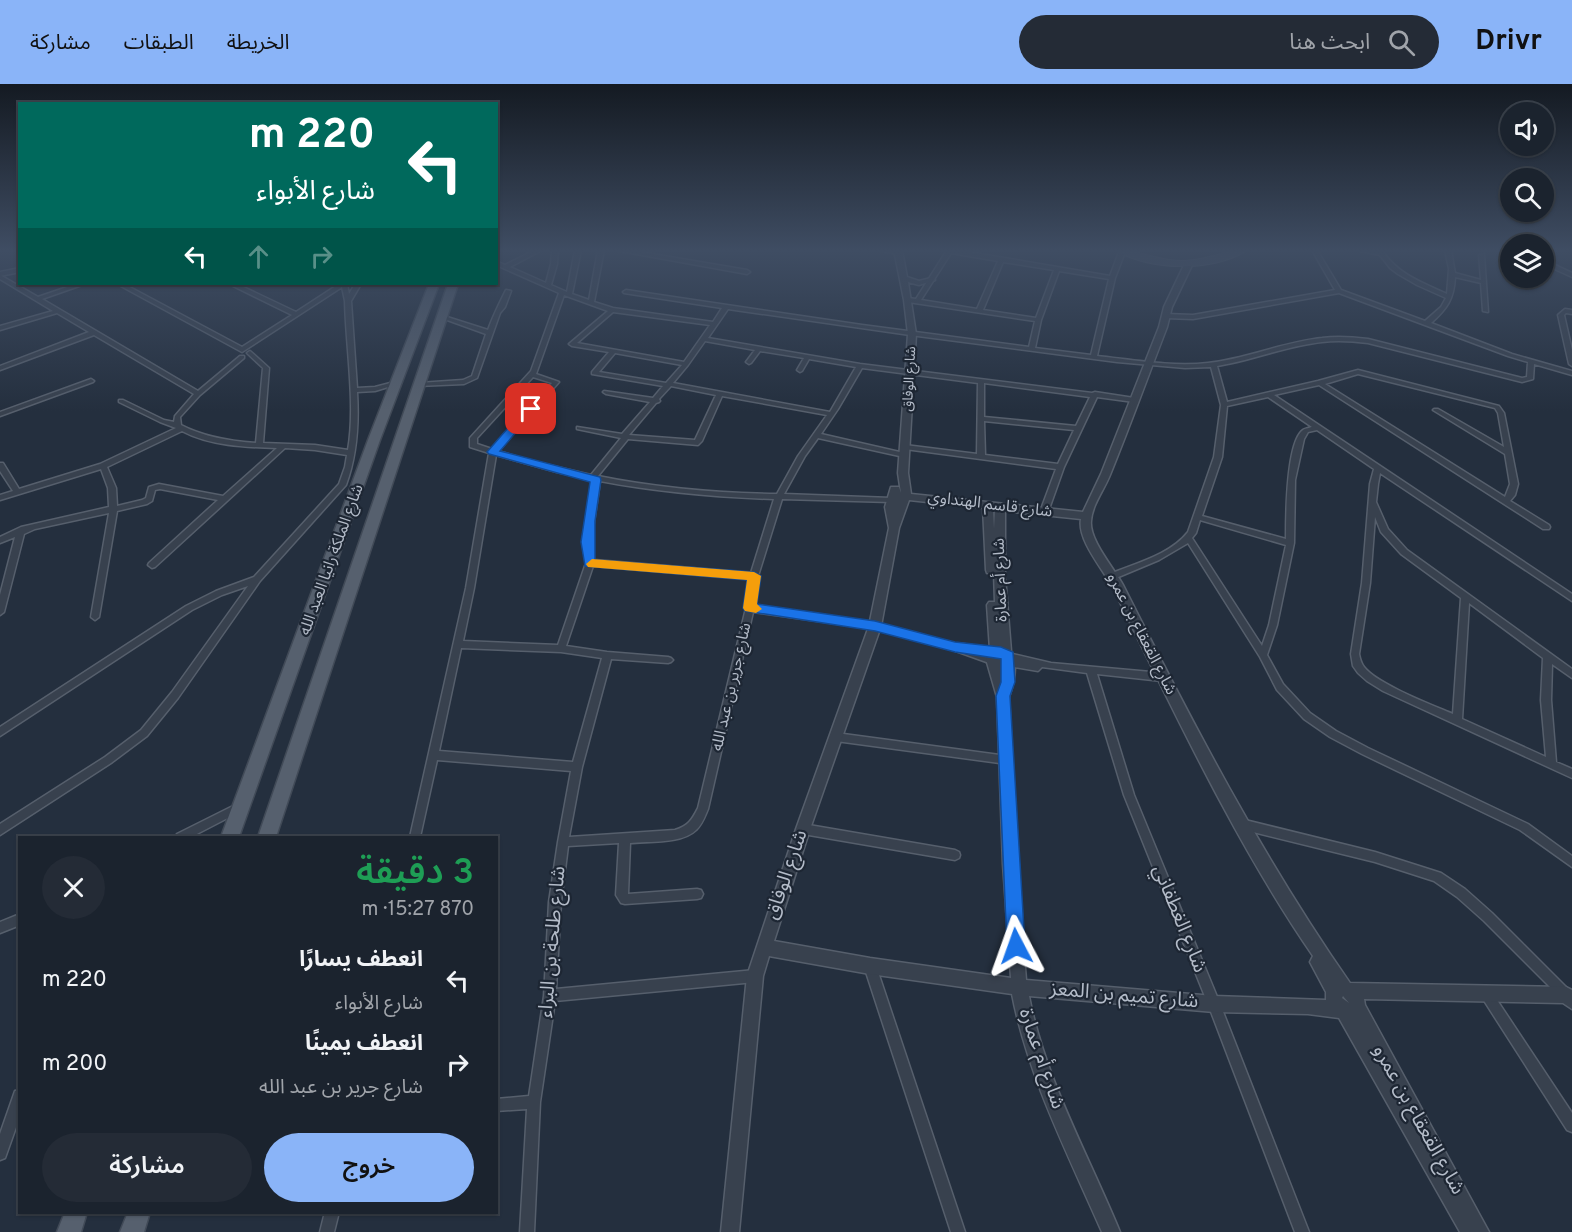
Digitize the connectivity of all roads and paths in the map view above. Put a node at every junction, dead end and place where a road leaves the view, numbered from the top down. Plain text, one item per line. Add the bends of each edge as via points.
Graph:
1 (46, 304) edge
2 (157, 304) edge
3 (273, 304) edge
4 (312, 304) edge
5 (347, 304) edge
6 (427, 304) edge
7 (446, 304) edge
8 (502, 304) edge
9 (561, 304) edge
10 (593, 304) edge
11 (703, 304) edge
12 (913, 304) edge
13 (937, 304) edge
14 (983, 304) edge
15 (1044, 304) edge
16 (1106, 304) edge
17 (1172, 304) edge
18 (1268, 304) edge
19 (1374, 304) edge
20 (1446, 304) edge
21 (1485, 304) edge
22 (726, 307) junction
23 (612, 310) junction
24 (980, 310) junction
25 (58, 311) junction
26 (1486, 311) dead end
27 (1572, 312) edge
28 (295, 314) junction
29 (442, 317) junction
30 (1168, 318) junction
31 (1038, 321) junction
32 (1427, 323) junction
33 (715, 324) junction
34 (0, 328) edge
35 (93, 333) junction
36 (489, 333) junction
37 (912, 334) junction
38 (704, 339) junction
39 (759, 348) junction
40 (1032, 349) junction
41 (614, 352) junction
42 (242, 353) junction
43 (808, 356) junction
44 (1094, 357) junction
45 (749, 362) dead end
46 (1531, 362) junction
47 (686, 364) junction
48 (1147, 364) junction
49 (1572, 364) edge
50 (860, 366) junction
51 (1214, 366) junction
52 (0, 368) edge
53 (800, 370) dead end
54 (911, 373) junction
55 (1572, 374) edge
56 (532, 375) junction
57 (981, 380) junction
58 (91, 381) dead end
59 (398, 383) junction
60 (1320, 383) junction
61 (419, 385) junction
62 (670, 385) junction
63 (606, 392) dead end
64 (720, 393) junction
65 (198, 394) junction
66 (353, 394) junction
67 (1095, 394) junction
68 (1269, 395) junction
69 (393, 396) junction
70 (1134, 400) junction
71 (121, 401) dead end
72 (657, 401) junction
73 (1224, 405) junction
74 (1436, 410) dead end
75 (0, 414) edge
76 (831, 414) junction
77 (982, 419) junction
78 (178, 427) junction
79 (579, 428) dead end
80 (1079, 428) junction
81 (1318, 428) junction
82 (816, 435) junction
83 (625, 436) junction
84 (259, 445) junction
85 (283, 446) junction
86 (351, 450) junction
87 (904, 451) junction
88 (493, 452) junction
89 (1508, 453) junction
90 (981, 457) junction
91 (0, 465) edge
92 (103, 466) junction
93 (1060, 467) junction
94 (1378, 468) junction
95 (903, 473) junction
96 (594, 479) junction
97 (17, 492) junction
98 (779, 497) junction
99 (892, 497) junction
100 (0, 498) edge
101 (906, 498) junction
102 (224, 499) junction
103 (1507, 500) junction
104 (1374, 503) junction
105 (113, 509) junction
106 (994, 509) junction
107 (1044, 512) junction
108 (1197, 517) junction
109 (1086, 519) junction
110 (1546, 527) dead end
111 (894, 528) junction
112 (21, 530) junction
113 (1189, 539) junction
114 (0, 540) edge
115 (1290, 543) junction
116 (590, 563) junction
117 (152, 565) dead end
118 (754, 576) junction
119 (1113, 576) junction
120 (257, 579) junction
121 (1465, 597) junction
122 (1572, 598) edge
123 (750, 608) junction
124 (0, 612) edge
125 (95, 617) dead end
126 (875, 626) junction
127 (458, 644) junction
128 (561, 649) junction
129 (607, 655) junction
130 (1263, 655) junction
131 (1548, 657) junction
132 (1001, 658) junction
133 (668, 660) dead end
134 (1091, 671) junction
135 (1572, 674) edge
136 (1162, 677) junction
137 (1457, 719) junction
138 (0, 732) edge
139 (836, 737) junction
140 (432, 755) junction
141 (1007, 760) junction
142 (1551, 762) junction
143 (577, 767) junction
144 (1572, 774) edge
145 (241, 806) junction
146 (1240, 824) junction
147 (803, 829) junction
148 (0, 831) edge
149 (183, 836) edge
150 (230, 836) edge
151 (267, 836) edge
152 (415, 836) edge
153 (625, 839) junction
154 (563, 842) junction
155 (955, 855) dead end
156 (1572, 862) edge
157 (698, 894) dead end
158 (18, 920) edge
159 (0, 928) edge
160 (763, 947) junction
161 (870, 966) junction
162 (755, 976) junction
163 (1019, 987) junction
164 (1340, 991) junction
165 (1377, 993) junction
166 (1487, 995) junction
167 (550, 996) junction
168 (1569, 998) edge
169 (1214, 1004) junction
170 (1308, 1006) junction
171 (1350, 1009) junction
172 (18, 1102) edge
173 (534, 1102) junction
174 (498, 1105) edge
175 (1572, 1125) edge
176 (0, 1153) edge
177 (75, 1214) edge
178 (138, 1214) edge
179 (332, 1214) edge
180 (69, 1232) edge
181 (132, 1232) edge
182 (327, 1232) edge
183 (527, 1232) edge
184 (730, 1232) edge
185 (958, 1232) edge
186 (1111, 1232) edge
187 (1302, 1232) edge
188 (1470, 1232) edge
189 (1480, 1232) edge

1 - 25 street
2 - 42 street
3 - 28 street
4 - 28 street
5 - 66 street
6 - 59 main road, شارع الملكة رانيا العبد الله
7 - 29 main road, شارع الملكة رانيا العبد الله
8 - 36 street
9 - 56 street
10 - 23 street
11 - 22 street
12 - 37 street, شارع الوفاق
13 - 24 street
14 - 24 street
15 - 31 street
16 - 44 street
17 - 30 street
18 - 30 street
19 - 32 street
20 - 32 street
21 - 26 street
22 - 33 street
22 - 37 street
23 - 33 street
23 - 41 street via 572,344
24 - 31 street
25 - 34 street
25 - 35 street
27 - 49 street via 1561,315
28 - 42 street via 257,338
29 - 36 street
29 - 61 main road, شارع الملكة رانيا العبد الله
30 - 48 street
31 - 40 street
32 - 46 street
33 - 38 street
35 - 52 street
35 - 65 street
36 - 61 street via 473,379
37 - 40 street
37 - 54 street, شارع الوفاق
38 - 39 street
38 - 47 street
39 - 43 street
39 - 45 street
40 - 44 street
41 - 47 street
41 - 62 street via 594,373
42 - 65 street
42 - 84 street via 265,365 267,371
43 - 50 street
43 - 53 street
44 - 48 street
46 - 51 street via 1530,379 1522,380 1368,340 1344,338 1277,349
46 - 55 street
47 - 62 street
48 - 51 street
48 - 70 street
50 - 54 street
50 - 76 street, شارع جرير بن عبد الله
51 - 73 street
54 - 57 street
54 - 87 street, شارع الوفاق
56 - 88 street via 474,438 472,445
56 - 88 street via 556,382
57 - 67 street
57 - 77 street
58 - 75 street
59 - 66 street
59 - 69 main road, شارع الملكة رانيا العبد الله
60 - 68 street
60 - 89 street via 1358,372 1497,407
60 - 103 street
61 - 151 main road, شارع الملكة رانيا العبد الله
62 - 64 street
62 - 72 street
63 - 72 street
64 - 76 street
64 - 83 street via 695,443
65 - 78 street via 177,417
66 - 69 street
66 - 86 street
67 - 70 street
67 - 80 street
68 - 73 street
68 - 81 street
69 - 145 main road, شارع الملكة رانيا العبد الله
70 - 109 street
71 - 78 street
72 - 83 street
73 - 108 street via 1218,457
74 - 89 street
76 - 82 street, شارع جرير بن عبد الله
77 - 80 street
77 - 90 street
78 - 84 street via 219,440
78 - 92 street
79 - 83 street
80 - 93 street
81 - 94 street
81 - 115 street via 1306,431 1300,438 1291,480
82 - 87 street
82 - 98 street, شارع جرير بن عبد الله
83 - 96 street
84 - 85 street
85 - 86 street
85 - 102 street
86 - 120 street via 351,466 342,485
87 - 90 street
87 - 95 street, شارع الوفاق
88 - 96 street
88 - 127 street
89 - 103 street via 1514,489
90 - 93 street
91 - 97 street
92 - 97 street
92 - 105 street via 112,488
93 - 107 street
94 - 104 street
94 - 122 street
95 - 99 street, شارع الوفاق
95 - 101 street, شارع الوفاق
96 - 98 street via 699,493
96 - 116 street via 587,542
97 - 100 street
98 - 99 street
98 - 118 street, شارع جرير بن عبد الله
99 - 101 street, شارع قاسم الهنداوي
99 - 111 street, شارع الوفاق
101 - 106 street, شارع قاسم الهنداوي
101 - 111 street, شارع الوفاق
102 - 105 street via 159,486 151,490 147,501
102 - 117 street
103 - 110 street
104 - 121 street via 1393,542
104 - 137 street via 1355,661 1386,688
105 - 112 street
105 - 125 street
106 - 107 street, شارع قاسم الهنداوي
106 - 109 street, شارع قاسم الهنداوي
106 - 132 street, شارع أم عمارة
107 - 109 street, شارع قاسم الهنداوي
108 - 113 street
108 - 115 street
109 - 119 street, شارع القعقاع بن عمرو via 1096,551
111 - 126 street, شارع الوفاق
112 - 114 street
112 - 124 street
113 - 119 street
113 - 130 street
115 - 130 street
116 - 118 street
116 - 128 street
118 - 123 street, شارع جرير بن عبد الله
119 - 136 street, شارع القعقاع بن عمرو
120 - 138 street via 189,608
120 - 148 street via 144,732
121 - 131 street
121 - 137 street
123 - 126 street
123 - 153 street, شارع جرير بن عبد الله via 701,814 685,832
126 - 132 street
126 - 139 street, شارع الوفاق
127 - 128 street
127 - 140 street
128 - 129 street
129 - 133 street
129 - 143 street, شارع طلحة بن البراء
130 - 156 street via 1287,696 1333,734 1524,827
131 - 135 street
131 - 142 street via 1546,700
132 - 134 street via 1029,667
132 - 141 street, شارع أم عمارة via 1008,682 1003,696
134 - 136 street
134 - 169 street, شارع الغطفاني via 1129,795
136 - 146 street, شارع القعقاع بن عمرو
137 - 142 street
139 - 141 street
139 - 147 street, شارع الوفاق
140 - 143 street
140 - 152 street
141 - 163 street, شارع أم عمارة
142 - 144 street
143 - 154 street, شارع طلحة بن البراء
145 - 149 street
145 - 150 main road, شارع الملكة رانيا العبد الله
146 - 164 street, شارع القعقاع بن عمرو
146 - 168 street via 1437,877 1479,909
147 - 155 street
147 - 160 street, شارع الوفاق
153 - 154 street, شارع جرير بن عبد الله
153 - 157 street via 625,899
154 - 167 street, شارع طلحة بن البراء
158 - 159 street
160 - 161 street, شارع تميم بن المعز
160 - 162 street, شارع الوفاق
161 - 163 street, شارع تميم بن المعز
161 - 185 street
162 - 167 street
162 - 184 street, شارع الوفاق
163 - 169 street, شارع تميم بن المعز
163 - 186 street, شارع أم عمارة via 1041,1071
164 - 165 street
164 - 170 street, شارع تميم بن المعز
164 - 171 street, شارع القعقاع بن عمرو via 1357,1001
165 - 166 street
165 - 171 street
166 - 168 street
166 - 175 street
167 - 173 street, شارع طلحة بن البراء
169 - 170 street, شارع تميم بن المعز
169 - 187 street, شارع الغطفاني
170 - 171 street, شارع تميم بن المعز
171 - 188 street, شارع القعقاع بن عمرو
171 - 189 street, شارع القعقاع بن عمرو
172 - 176 street
173 - 174 street
173 - 183 street, شارع طلحة بن البراء
177 - 180 main road
178 - 181 main road
179 - 182 street

